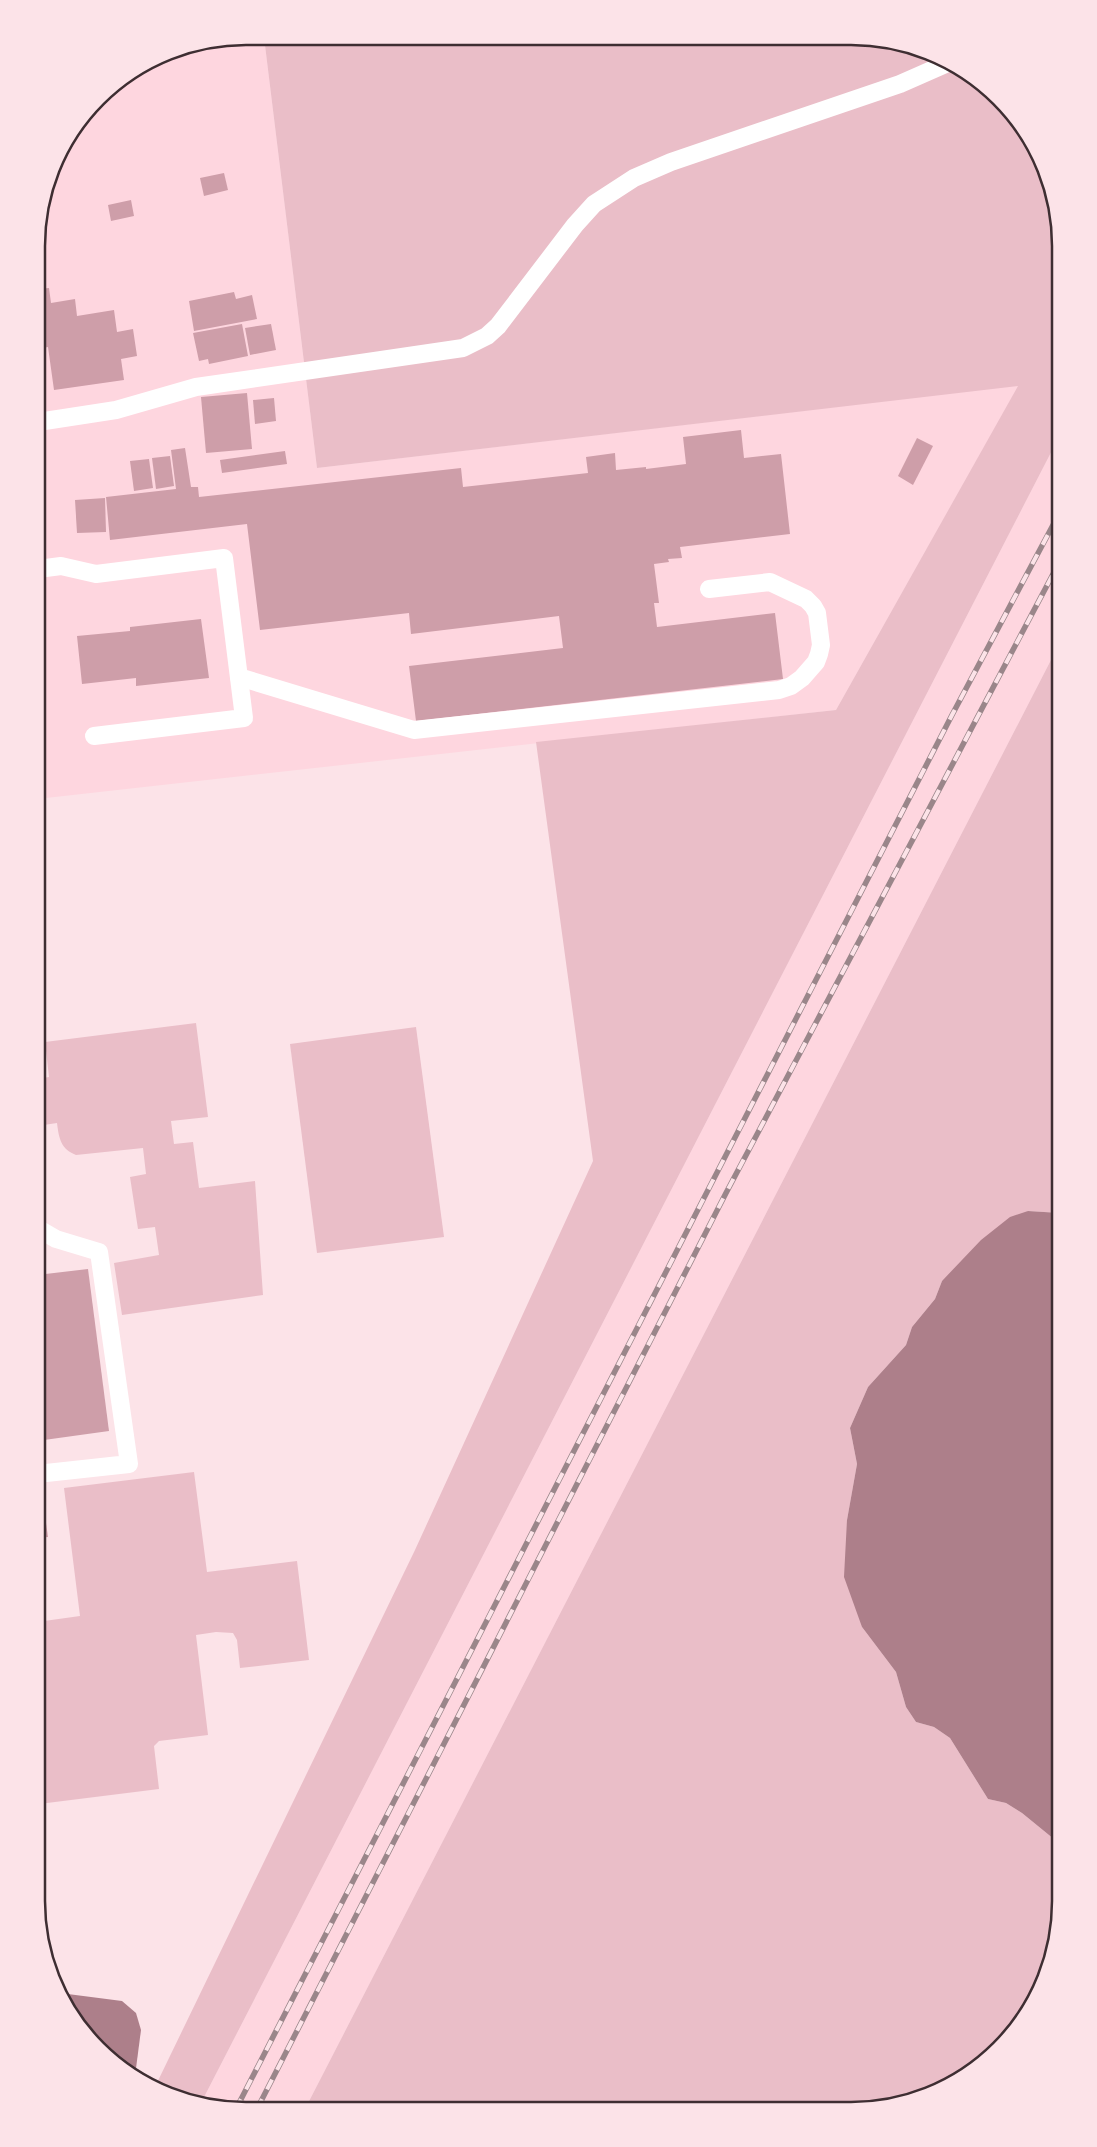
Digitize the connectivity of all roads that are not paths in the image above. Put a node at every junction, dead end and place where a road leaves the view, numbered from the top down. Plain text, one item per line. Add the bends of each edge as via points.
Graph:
1 (940, 66) edge
2 (45, 421) edge
3 (45, 568) edge
4 (709, 590) dead end
5 (239, 677) junction
6 (94, 736) dead end
7 (45, 1233) edge
8 (45, 1473) edge

1 - 2 lane via 900,84 671,162 634,178 594,204 498,326 487,336 463,348 196,386 116,410
3 - 5 lane via 61,566 96,574 224,558
4 - 5 lane via 770,582 806,599 816,613 820,646 816,662 802,678 779,690 414,730
5 - 6 lane via 244,718
7 - 8 lane via 99,1252 129,1464

